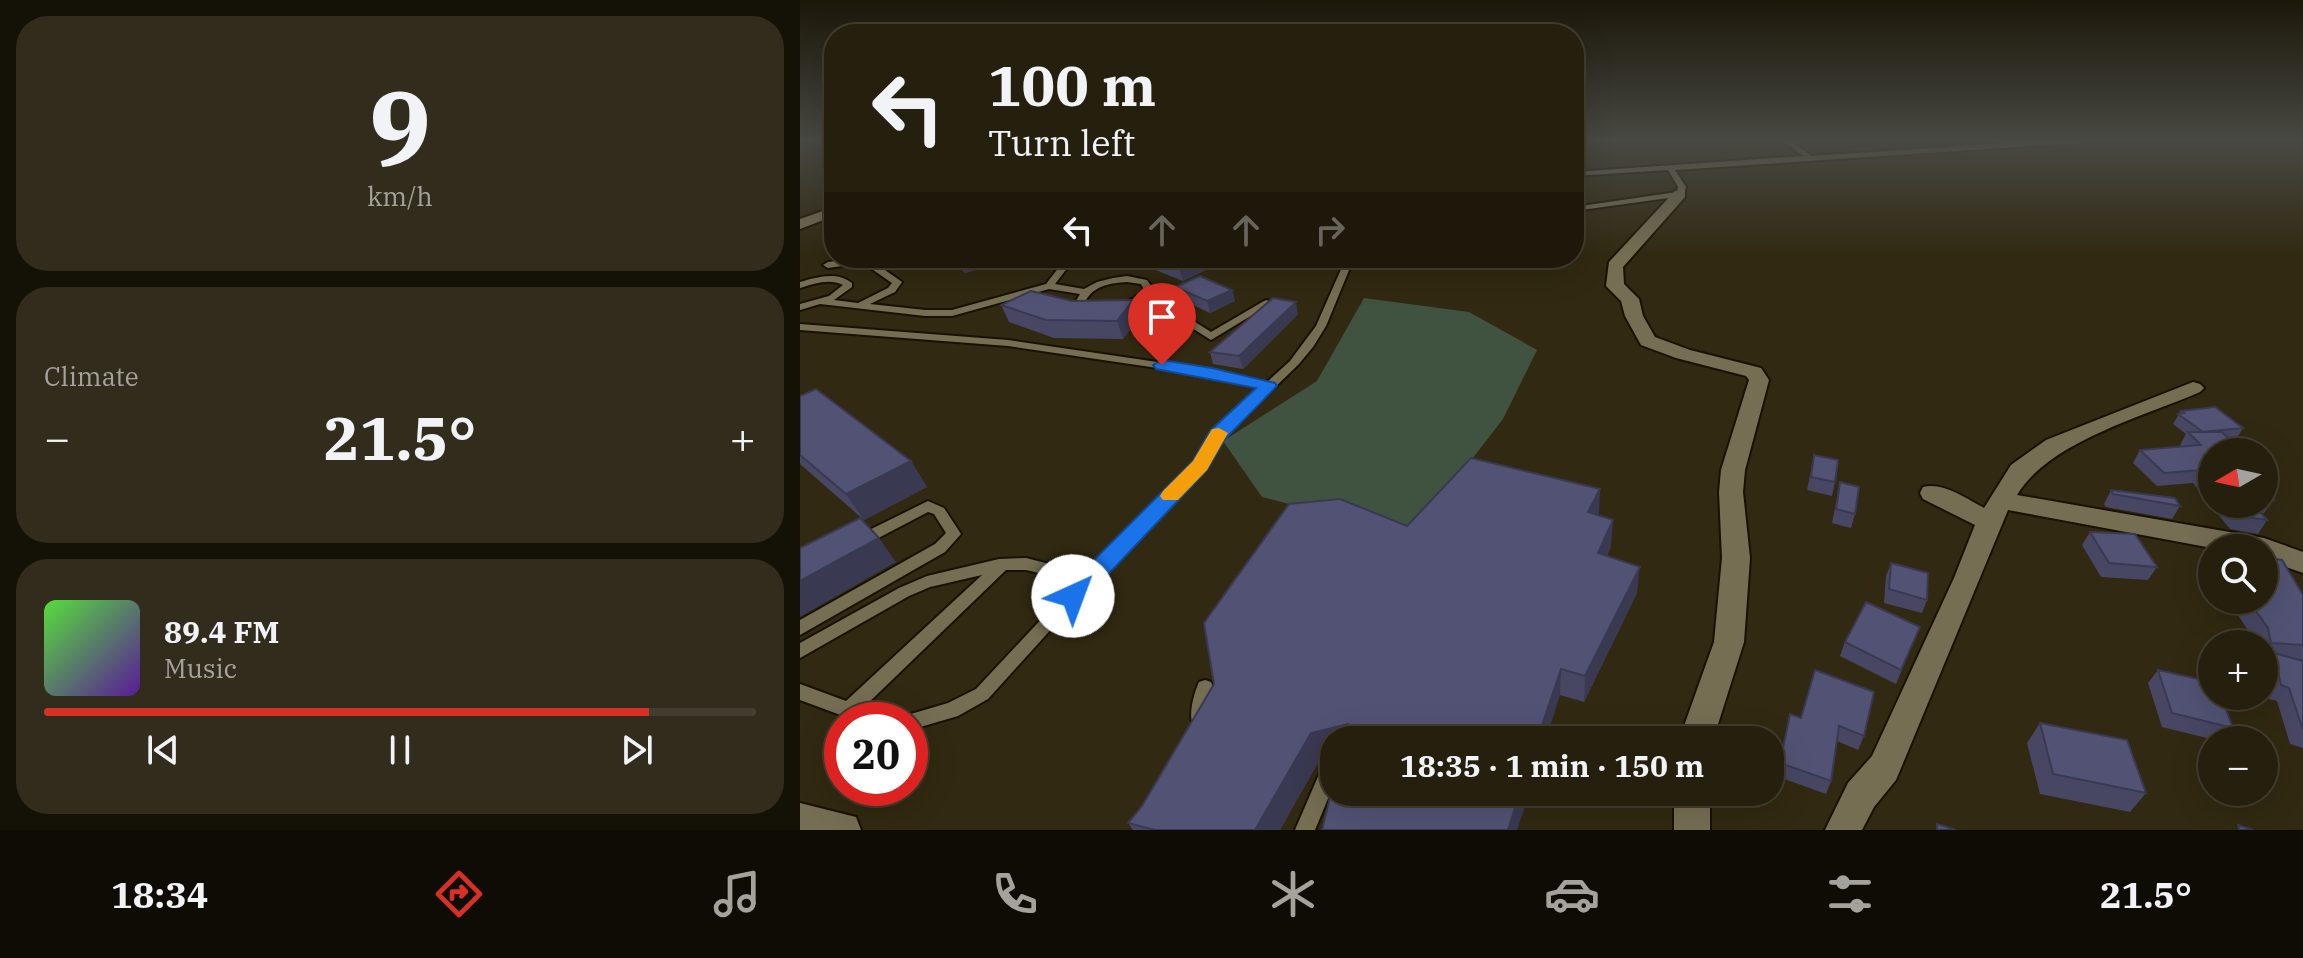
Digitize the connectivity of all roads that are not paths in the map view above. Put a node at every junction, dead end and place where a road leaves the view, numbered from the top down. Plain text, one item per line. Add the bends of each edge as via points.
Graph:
1 (1677, 179) edge
2 (1680, 194) junction
3 (1584, 208) edge
4 (824, 215) edge
5 (800, 224) edge
6 (824, 268) edge
7 (877, 268) edge
8 (1063, 268) edge
9 (1346, 268) edge
10 (803, 284) edge
11 (1049, 286) junction
12 (1086, 292) junction
13 (1146, 295) junction
14 (822, 302) junction
15 (1267, 303) edge
16 (859, 306) junction
17 (800, 307) edge
18 (800, 327) edge
19 (1269, 386) junction
20 (2193, 388) dead end
21 (1932, 493) dead end
22 (1994, 511) junction
23 (843, 550) edge
24 (2303, 563) edge
25 (1002, 565) junction
26 (1088, 579) junction
27 (800, 628) edge
28 (800, 651) edge
29 (1205, 687) dead end
30 (800, 692) edge
31 (827, 702) edge
32 (857, 702) edge
33 (928, 717) edge
34 (1701, 726) edge
35 (1194, 737) edge
36 (1320, 795) edge
37 (1692, 806) edge
38 (800, 821) edge
39 (843, 830) edge
40 (1305, 830) edge
41 (1692, 830) edge
42 (1843, 830) edge

1 - 2 lane
2 - 3 lane
2 - 34 street via 1615,266 1615,286 1628,296 1648,341 1754,372 1759,380 1733,470 1736,558 1727,657
4 - 5 street
6 - 10 lane
7 - 16 lane via 897,282 892,290
8 - 11 lane
9 - 19 lane via 1321,326
10 - 14 lane via 848,282 847,289
11 - 12 lane
11 - 16 lane via 952,313
12 - 13 lane via 1127,279 1149,285
12 - 13 lane via 1083,305 1097,309 1129,305
13 - 15 lane via 1211,337
14 - 16 lane
14 - 17 lane
18 - 19 lane via 1008,343
19 - 26 lane
20 - 22 street via 2054,445 2019,471
21 - 22 street
22 - 24 street via 2264,548
22 - 42 street via 1884,768 1861,795
23 - 27 lane via 928,506 939,511 954,534 940,548
25 - 26 lane via 1026,564
25 - 28 lane via 927,582
25 - 32 lane
26 - 33 lane via 982,694
29 - 35 lane
30 - 31 lane
36 - 40 lane
37 - 41 street
38 - 39 street

